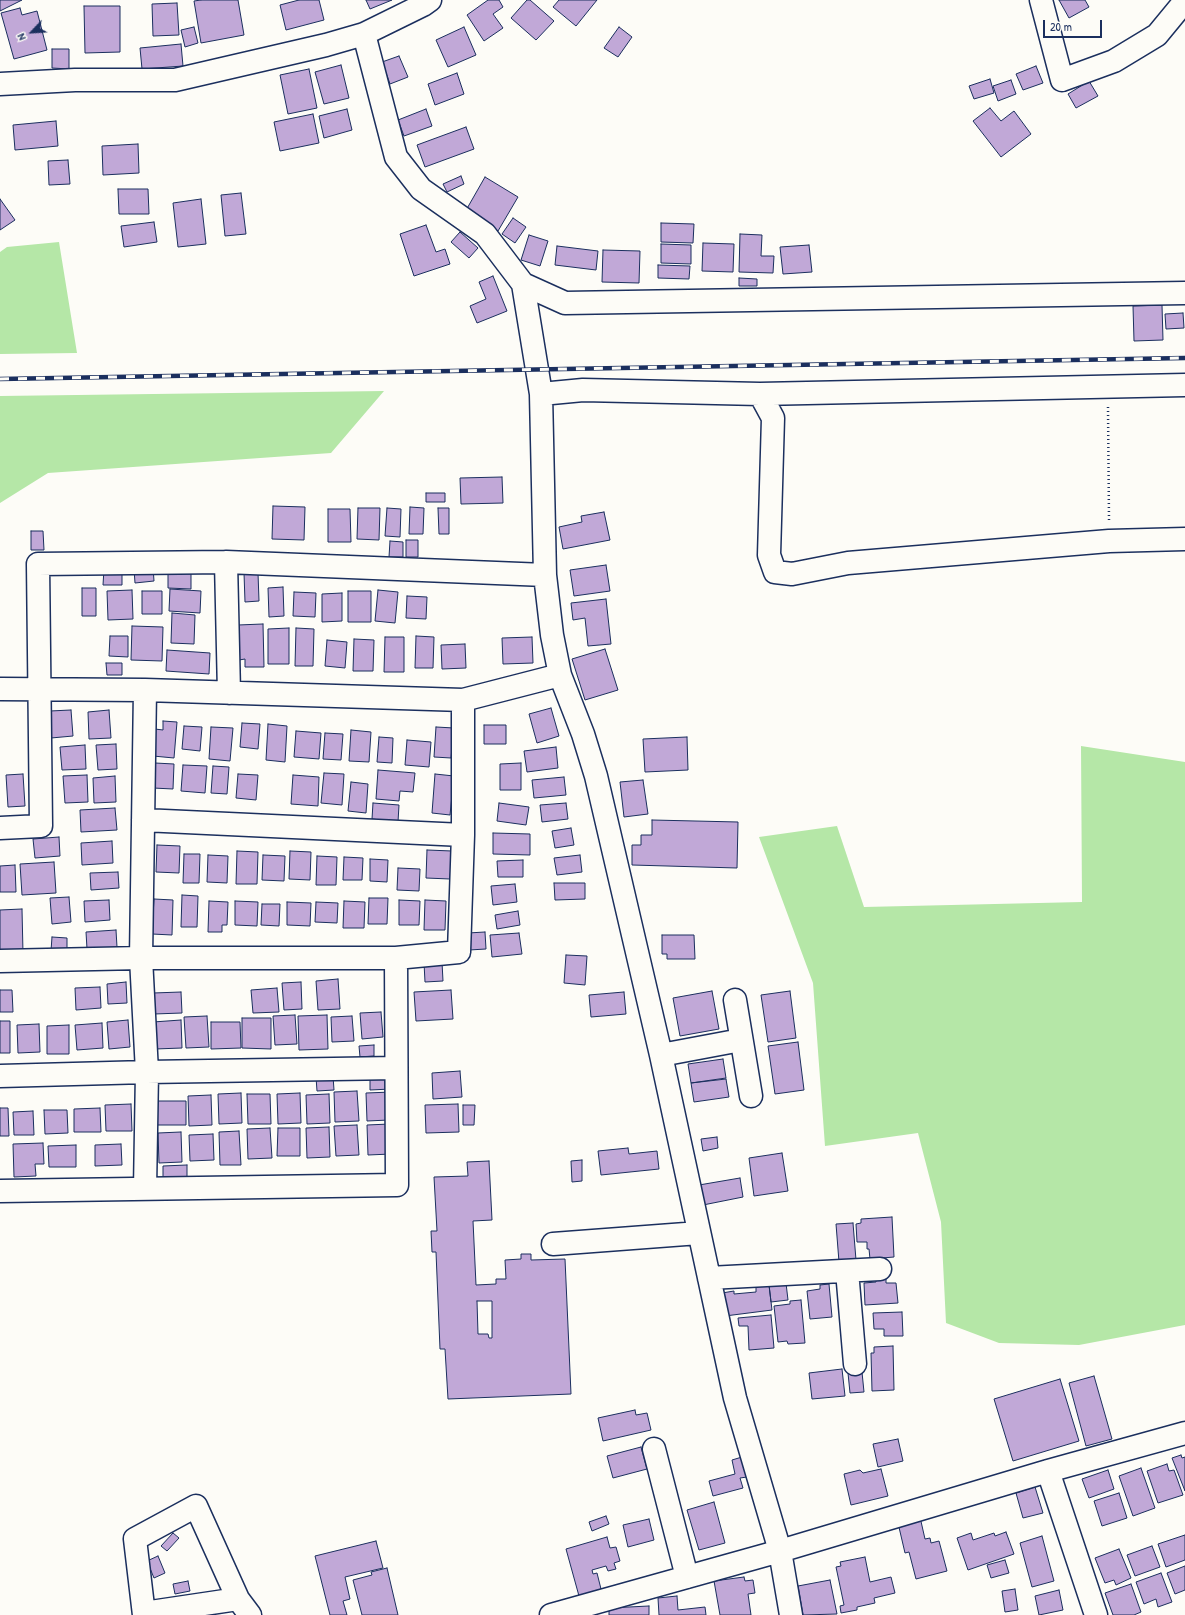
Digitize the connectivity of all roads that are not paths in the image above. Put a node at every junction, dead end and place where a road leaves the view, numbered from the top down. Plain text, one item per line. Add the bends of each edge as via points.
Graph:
1 (430, 0) edge
2 (1041, 0) edge
3 (1185, 1) edge
4 (364, 34) junction
5 (0, 84) edge
6 (524, 284) junction
7 (1185, 293) edge
8 (1185, 385) edge
9 (541, 394) junction
10 (760, 394) junction
11 (1185, 539) edge
12 (226, 562) junction
13 (545, 575) junction
14 (560, 675) junction
15 (40, 688) junction
16 (0, 689) edge
17 (144, 690) junction
18 (229, 693) junction
19 (463, 700) junction
20 (143, 820) junction
21 (0, 828) edge
22 (463, 834) junction
23 (141, 958) junction
24 (396, 958) junction
25 (0, 962) edge
26 (734, 1000) dead end
27 (741, 1040) junction
28 (661, 1055) junction
29 (396, 1068) junction
30 (146, 1072) junction
31 (0, 1076) edge
32 (751, 1096) dead end
33 (145, 1189) junction
34 (0, 1191) edge
35 (699, 1233) junction
36 (553, 1244) dead end
37 (880, 1269) dead end
38 (847, 1271) junction
39 (709, 1278) junction
40 (855, 1364) dead end
41 (1185, 1433) edge
42 (654, 1449) dead end
43 (1048, 1471) junction
44 (780, 1551) junction
45 (687, 1577) junction
46 (244, 1607) edge
47 (144, 1614) edge
48 (552, 1615) edge
49 (791, 1615) edge
50 (1096, 1615) edge

1 - 4 street
2 - 3 street via 1062,80 1114,61 1158,35
4 - 5 street via 175,80 75,80
4 - 6 street via 396,157 421,189 485,234
6 - 7 street via 565,303
6 - 9 street
8 - 10 street
9 - 10 street via 583,390
9 - 13 street
10 - 11 street via 773,418 769,555 775,572 792,574 848,563 1109,541
12 - 13 street
12 - 15 street via 38,564
12 - 18 street
13 - 14 street
14 - 19 street
14 - 28 street via 584,734 596,776
15 - 16 street
15 - 17 street
15 - 21 street via 42,826
17 - 18 street
17 - 20 street
18 - 19 street
19 - 22 street
20 - 22 street
20 - 23 street
22 - 24 street via 459,952
23 - 24 street
23 - 25 street
23 - 30 street
24 - 29 street
26 - 27 street
27 - 28 street
27 - 32 street
28 - 35 street
29 - 30 street
29 - 33 street via 396,1185
30 - 31 street
30 - 33 street
33 - 34 street
35 - 36 street
35 - 39 street
37 - 38 street
38 - 39 street
38 - 40 street
39 - 44 street via 735,1398
41 - 43 street
42 - 45 street
43 - 44 street
43 - 50 street
44 - 45 street
44 - 49 street
45 - 48 street
46 - 47 street
46 - 47 street via 196,1506 136,1539

